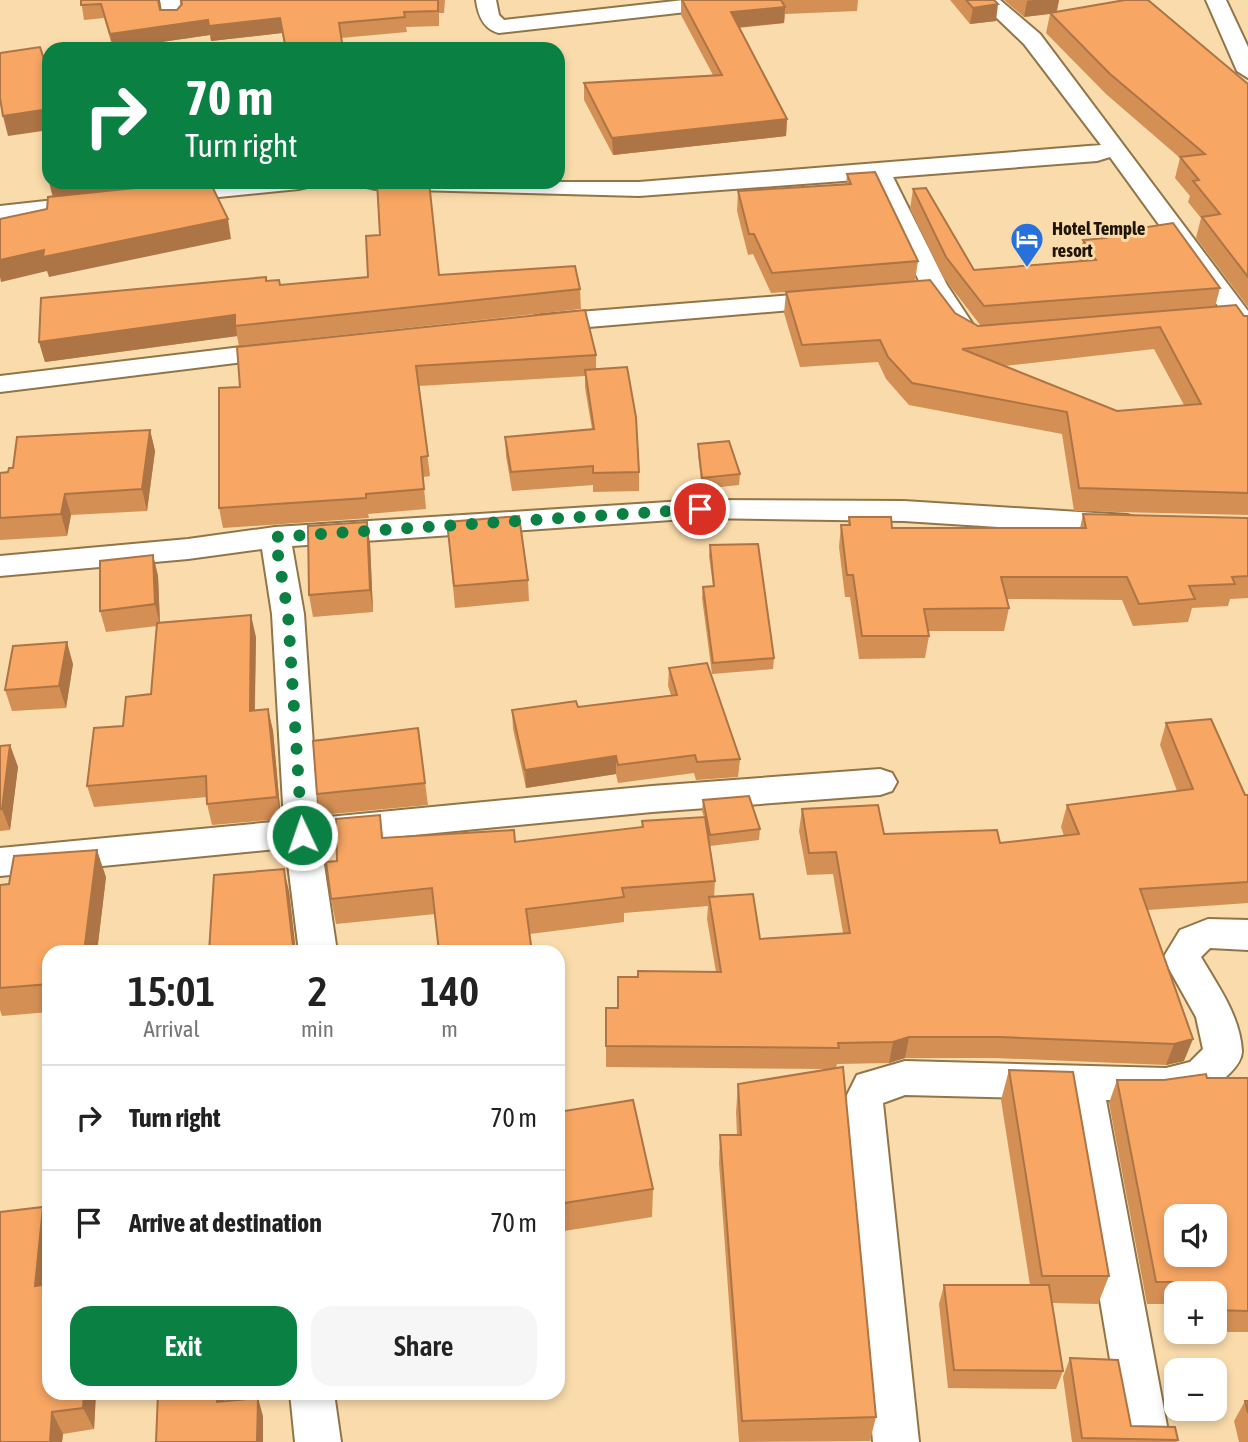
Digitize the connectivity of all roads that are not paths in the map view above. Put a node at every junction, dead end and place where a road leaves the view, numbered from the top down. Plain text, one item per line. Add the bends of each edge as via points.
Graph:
1 (486, 0) edge
2 (740, 0) edge
3 (988, 0) edge
4 (1216, 0) edge
5 (1248, 71) edge
6 (1115, 148) junction
7 (878, 171) junction
8 (565, 187) edge
9 (229, 189) edge
10 (149, 197) edge
11 (109, 201) edge
12 (0, 213) edge
13 (938, 290) junction
14 (910, 292) edge
15 (856, 297) edge
16 (1211, 318) edge
17 (1243, 323) edge
18 (512, 325) edge
19 (992, 337) edge
20 (309, 347) edge
21 (0, 384) edge
22 (1154, 525) edge
23 (275, 537) junction
24 (0, 566) edge
25 (880, 782) dead end
26 (302, 835) junction
27 (0, 862) edge
28 (1248, 935) edge
29 (317, 945) edge
30 (1083, 1084) junction
31 (313, 1400) edge
32 (318, 1442) edge
33 (896, 1442) edge
34 (1147, 1442) edge

1 - 2 street via 489,16 499,27
3 - 6 street via 1032,39
4 - 5 street
6 - 7 street via 1097,154
6 - 17 street
7 - 8 street via 639,189
7 - 13 street
9 - 10 street
11 - 12 street
13 - 14 street
13 - 19 street via 961,329 974,337
15 - 18 street
16 - 17 street
20 - 21 street
22 - 23 street via 904,511 700,509
23 - 24 street
23 - 26 street via 288,614
25 - 26 street via 652,799
26 - 27 street
26 - 29 street
28 - 30 street via 1201,934 1186,944 1182,958 1215,1014 1223,1054 1202,1076 1166,1085
30 - 33 street via 905,1078 871,1087 863,1103
30 - 34 street
31 - 32 street

